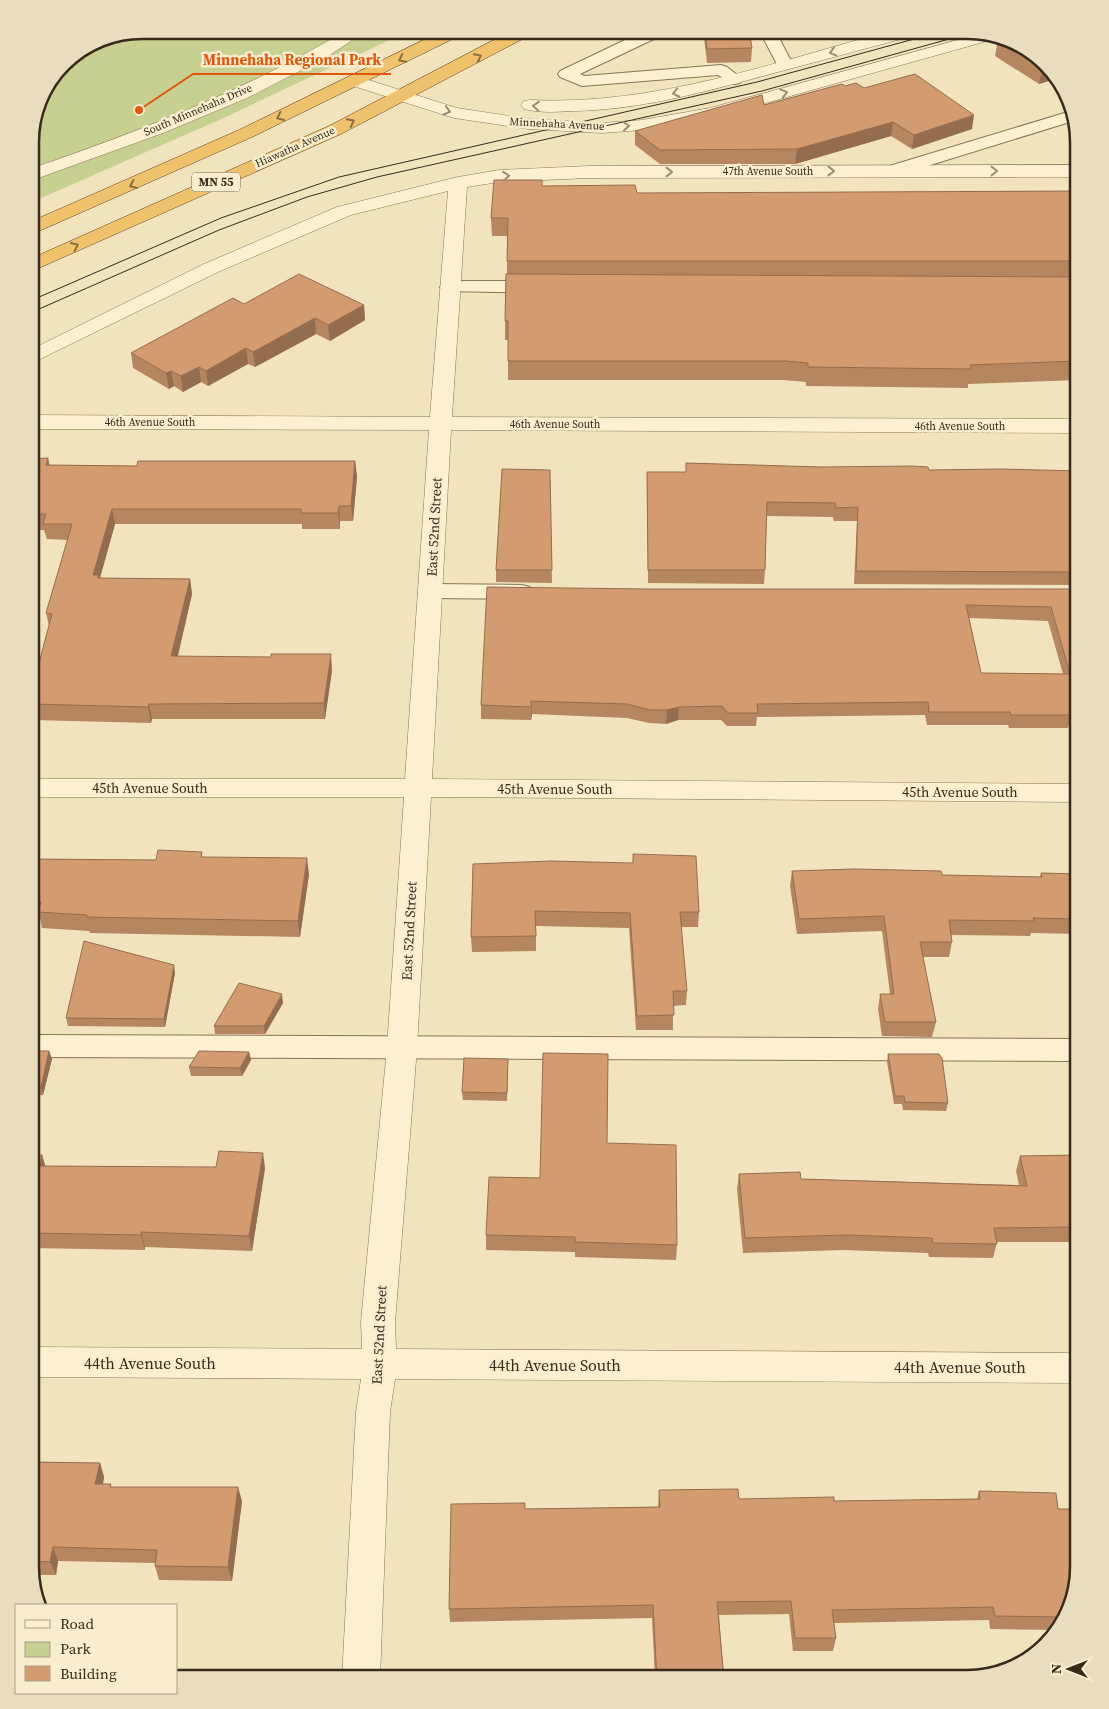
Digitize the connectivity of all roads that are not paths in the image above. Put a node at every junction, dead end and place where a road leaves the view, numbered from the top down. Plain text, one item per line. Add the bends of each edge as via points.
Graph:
1 (343, 39) edge
2 (440, 39) edge
3 (509, 39) edge
4 (639, 39) edge
5 (771, 39) edge
6 (858, 39) edge
7 (978, 40) edge
8 (785, 65) junction
9 (378, 71) junction
10 (734, 79) junction
11 (356, 82) junction
12 (418, 87) junction
13 (447, 93) dead end
14 (400, 98) junction
15 (511, 104) dead end
16 (1067, 117) edge
17 (892, 171) junction
18 (1070, 171) edge
19 (39, 172) edge
20 (458, 183) junction
21 (39, 225) edge
22 (39, 262) edge
23 (450, 287) junction
24 (564, 287) edge
25 (39, 354) edge
26 (39, 422) edge
27 (440, 424) junction
28 (1070, 426) edge
29 (430, 591) junction
30 (542, 592) edge
31 (39, 788) edge
32 (418, 788) junction
33 (1070, 793) edge
34 (39, 1046) edge
35 (402, 1048) junction
36 (1070, 1050) edge
37 (39, 1362) edge
38 (380, 1365) junction
39 (1070, 1368) edge
40 (360, 1670) edge

1 - 19 street, South Minnehaha Drive via 288,70 190,116
2 -> 9 highway, MN 55
12 -> 3 highway, Hiawatha Avenue / MN 55
4 - 10 lane via 566,74 582,81 721,70
5 - 8 lane
6 -> 8 street, Minnehaha Avenue
14 -> 7 street, Minnehaha Avenue via 454,113 528,124 602,128 642,125 712,113
8 - 10 street, Minnehaha Avenue
9 - 11 highway, MN 55
9 - 12 street
10 -> 15 street, Minnehaha Avenue via 628,104 585,107
11 - 14 street, Minnehaha Avenue
11 -> 21 highway, MN 55
12 - 13 street
12 - 14 highway, Hiawatha Avenue / MN 55
22 -> 14 highway, Hiawatha Avenue / MN 55
16 - 17 lane
17 -> 18 street, 47th Avenue South
20 -> 17 street, 47th Avenue South via 499,176 579,172
20 - 23 street, East 52nd Street
20 - 25 street via 344,211 211,268
23 - 24 lane
23 - 27 street, East 52nd Street
26 - 27 street, 46th Avenue South
27 - 28 street, 46th Avenue South
27 - 29 street, East 52nd Street
29 - 30 lane
29 - 32 street, East 52nd Street
31 - 32 street, 45th Avenue South
32 - 33 street, 45th Avenue South
32 - 35 street, East 52nd Street
34 - 35 lane
35 - 36 lane
35 - 38 street, East 52nd Street via 378,1322
37 - 38 street, 44th Avenue South
38 - 39 street, 44th Avenue South
38 - 40 street, East 52nd Street via 373,1412

